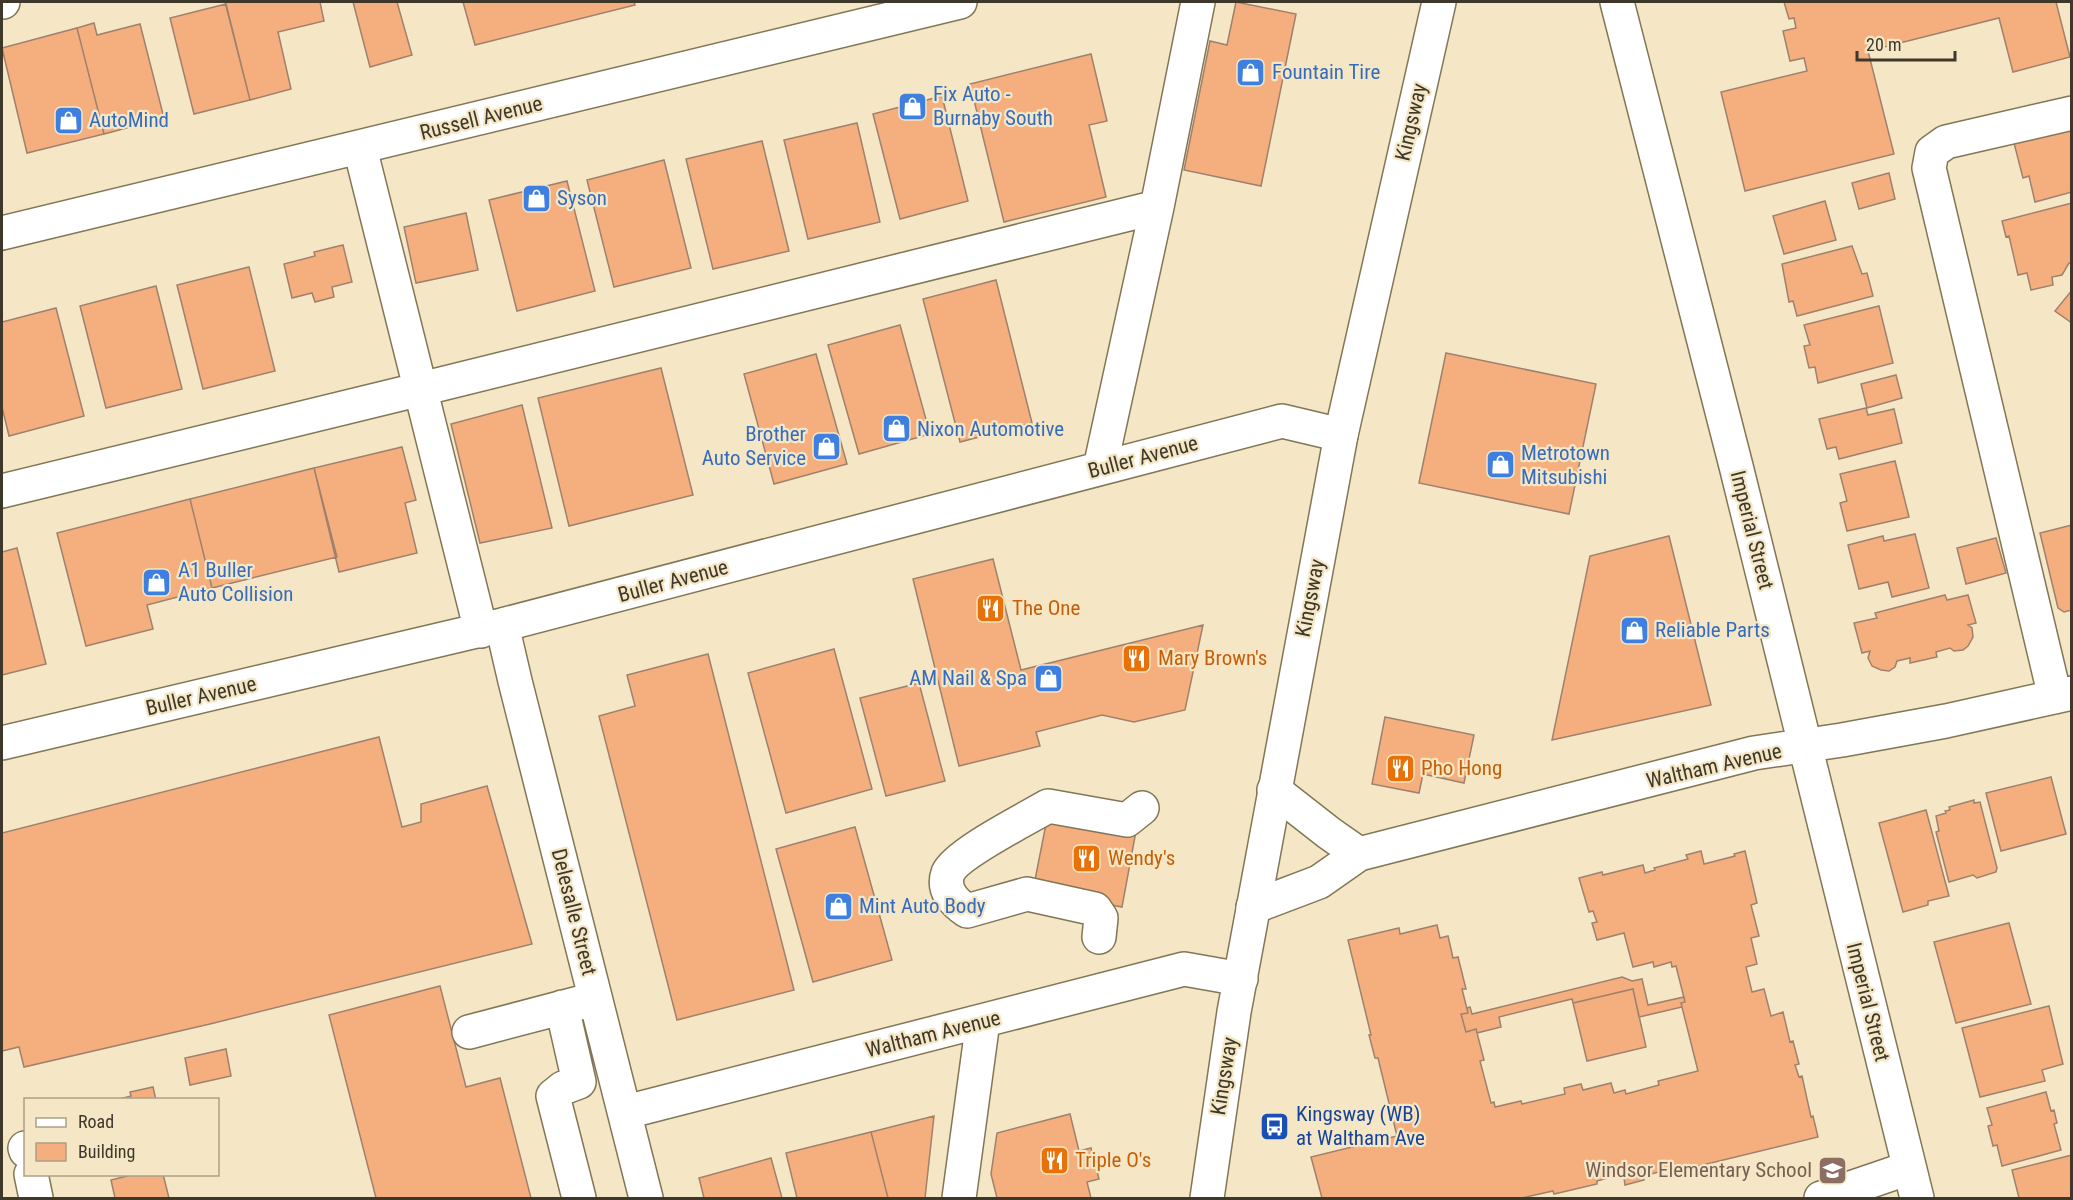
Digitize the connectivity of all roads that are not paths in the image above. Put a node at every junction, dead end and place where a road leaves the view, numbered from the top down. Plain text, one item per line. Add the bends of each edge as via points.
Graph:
1 (960, 2) edge
2 (1198, 2) edge
3 (1439, 2) edge
4 (1617, 2) edge
5 (2072, 113) edge
6 (360, 148) junction
7 (1157, 207) junction
8 (2, 233) edge
9 (421, 389) junction
10 (1341, 435) junction
11 (1100, 468) junction
12 (2, 491) edge
13 (492, 628) junction
14 (2063, 695) edge
15 (2, 743) edge
16 (1804, 745) junction
17 (1274, 790) junction
18 (1142, 808) dead end
19 (1359, 854) junction
20 (1253, 907) junction
21 (1099, 937) dead end
22 (1241, 979) junction
23 (596, 998) junction
24 (562, 1007) junction
25 (983, 1022) junction
26 (469, 1032) dead end
27 (626, 1112) junction
28 (31, 1176) edge
29 (1913, 1183) edge
30 (36, 1198) edge
31 (579, 1198) edge
32 (646, 1198) edge
33 (959, 1198) edge
34 (1207, 1198) edge
35 (1821, 1198) edge

1 - 6 street, Russell Avenue
2 - 7 street
3 - 10 street, Kingsway
4 - 16 street, Imperial Street
5 - 14 street via 1946,142 1932,152 1929,168
6 - 8 street, Russell Avenue
6 - 9 street, Delesalle Street
7 - 9 street
7 - 11 street
9 - 12 street
9 - 13 street, Delesalle Street
10 - 11 street, Buller Avenue via 1282,421
10 - 17 street, Kingsway
11 - 13 street, Buller Avenue
13 - 15 street, Buller Avenue
13 - 23 street, Delesalle Street via 518,693
14 - 16 street, Waltham Avenue via 1946,721
16 - 19 street, Waltham Avenue via 1754,753
16 - 29 street, Imperial Street
17 - 19 street
17 - 20 street, Kingsway
18 - 21 street via 1127,820 1048,806 959,859 948,873 947,890 954,902 967,911 1027,894 1095,909 1101,918
19 - 20 street, Waltham Avenue via 1319,882
20 - 22 street, Kingsway
22 - 25 street, Waltham Avenue via 1184,969
22 - 34 street, Kingsway
23 - 24 street
23 - 27 street, Delesalle Street
24 - 26 street
24 - 31 street via 579,1082 553,1096
25 - 27 street, Waltham Avenue
25 - 33 street
27 - 32 street, Delesalle Street
28 - 30 street
29 - 35 street

